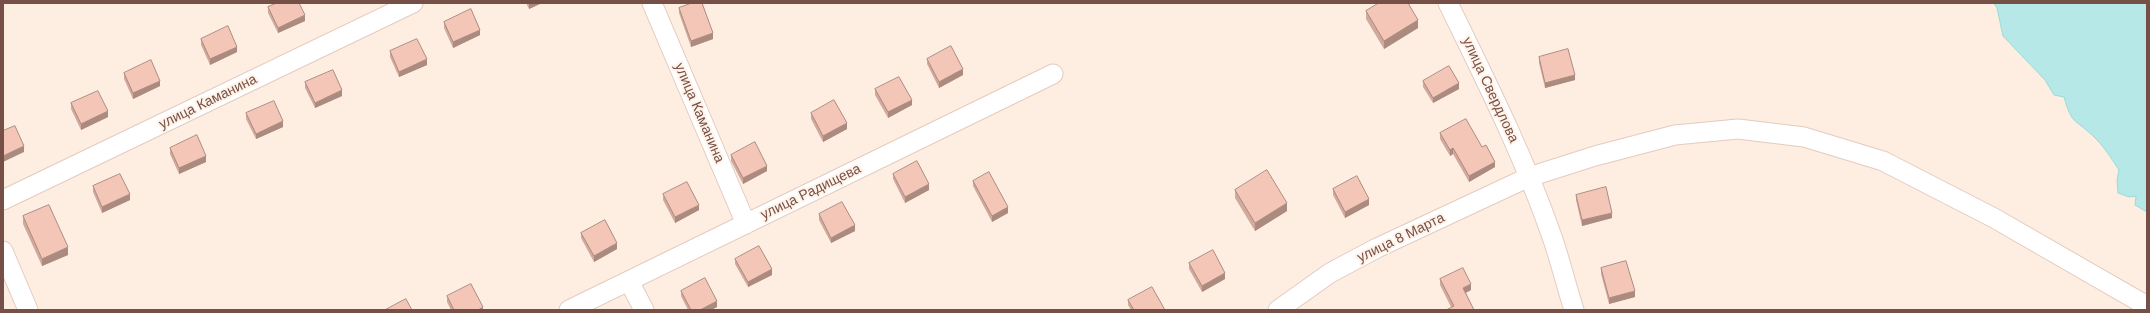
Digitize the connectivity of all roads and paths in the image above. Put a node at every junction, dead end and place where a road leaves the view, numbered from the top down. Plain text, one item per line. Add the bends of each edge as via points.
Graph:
1 (413, 3) edge
2 (652, 3) edge
3 (1448, 3) edge
4 (1053, 74) dead end
5 (1530, 177) junction
6 (3, 200) edge
7 (746, 224) junction
8 (3, 251) edge
9 (629, 281) junction
10 (2147, 306) edge
11 (28, 310) edge
12 (569, 310) edge
13 (644, 310) edge
14 (1278, 310) edge
15 (1574, 310) edge

1 - 6 street, улица Каманина
2 - 7 street, улица Каманина
3 - 5 street, улица Свердлова via 1499,106
4 - 7 street, улица Радищева
5 - 10 street, улица 8 Марта via 1595,156 1675,135 1738,129 1804,137 1882,161 1994,218
5 - 14 street, улица 8 Марта via 1377,248 1330,273
5 - 15 street, улица Свердлова via 1552,235
7 - 9 street, улица Радищева
8 - 11 street
9 - 12 street, улица Радищева
9 - 13 street

